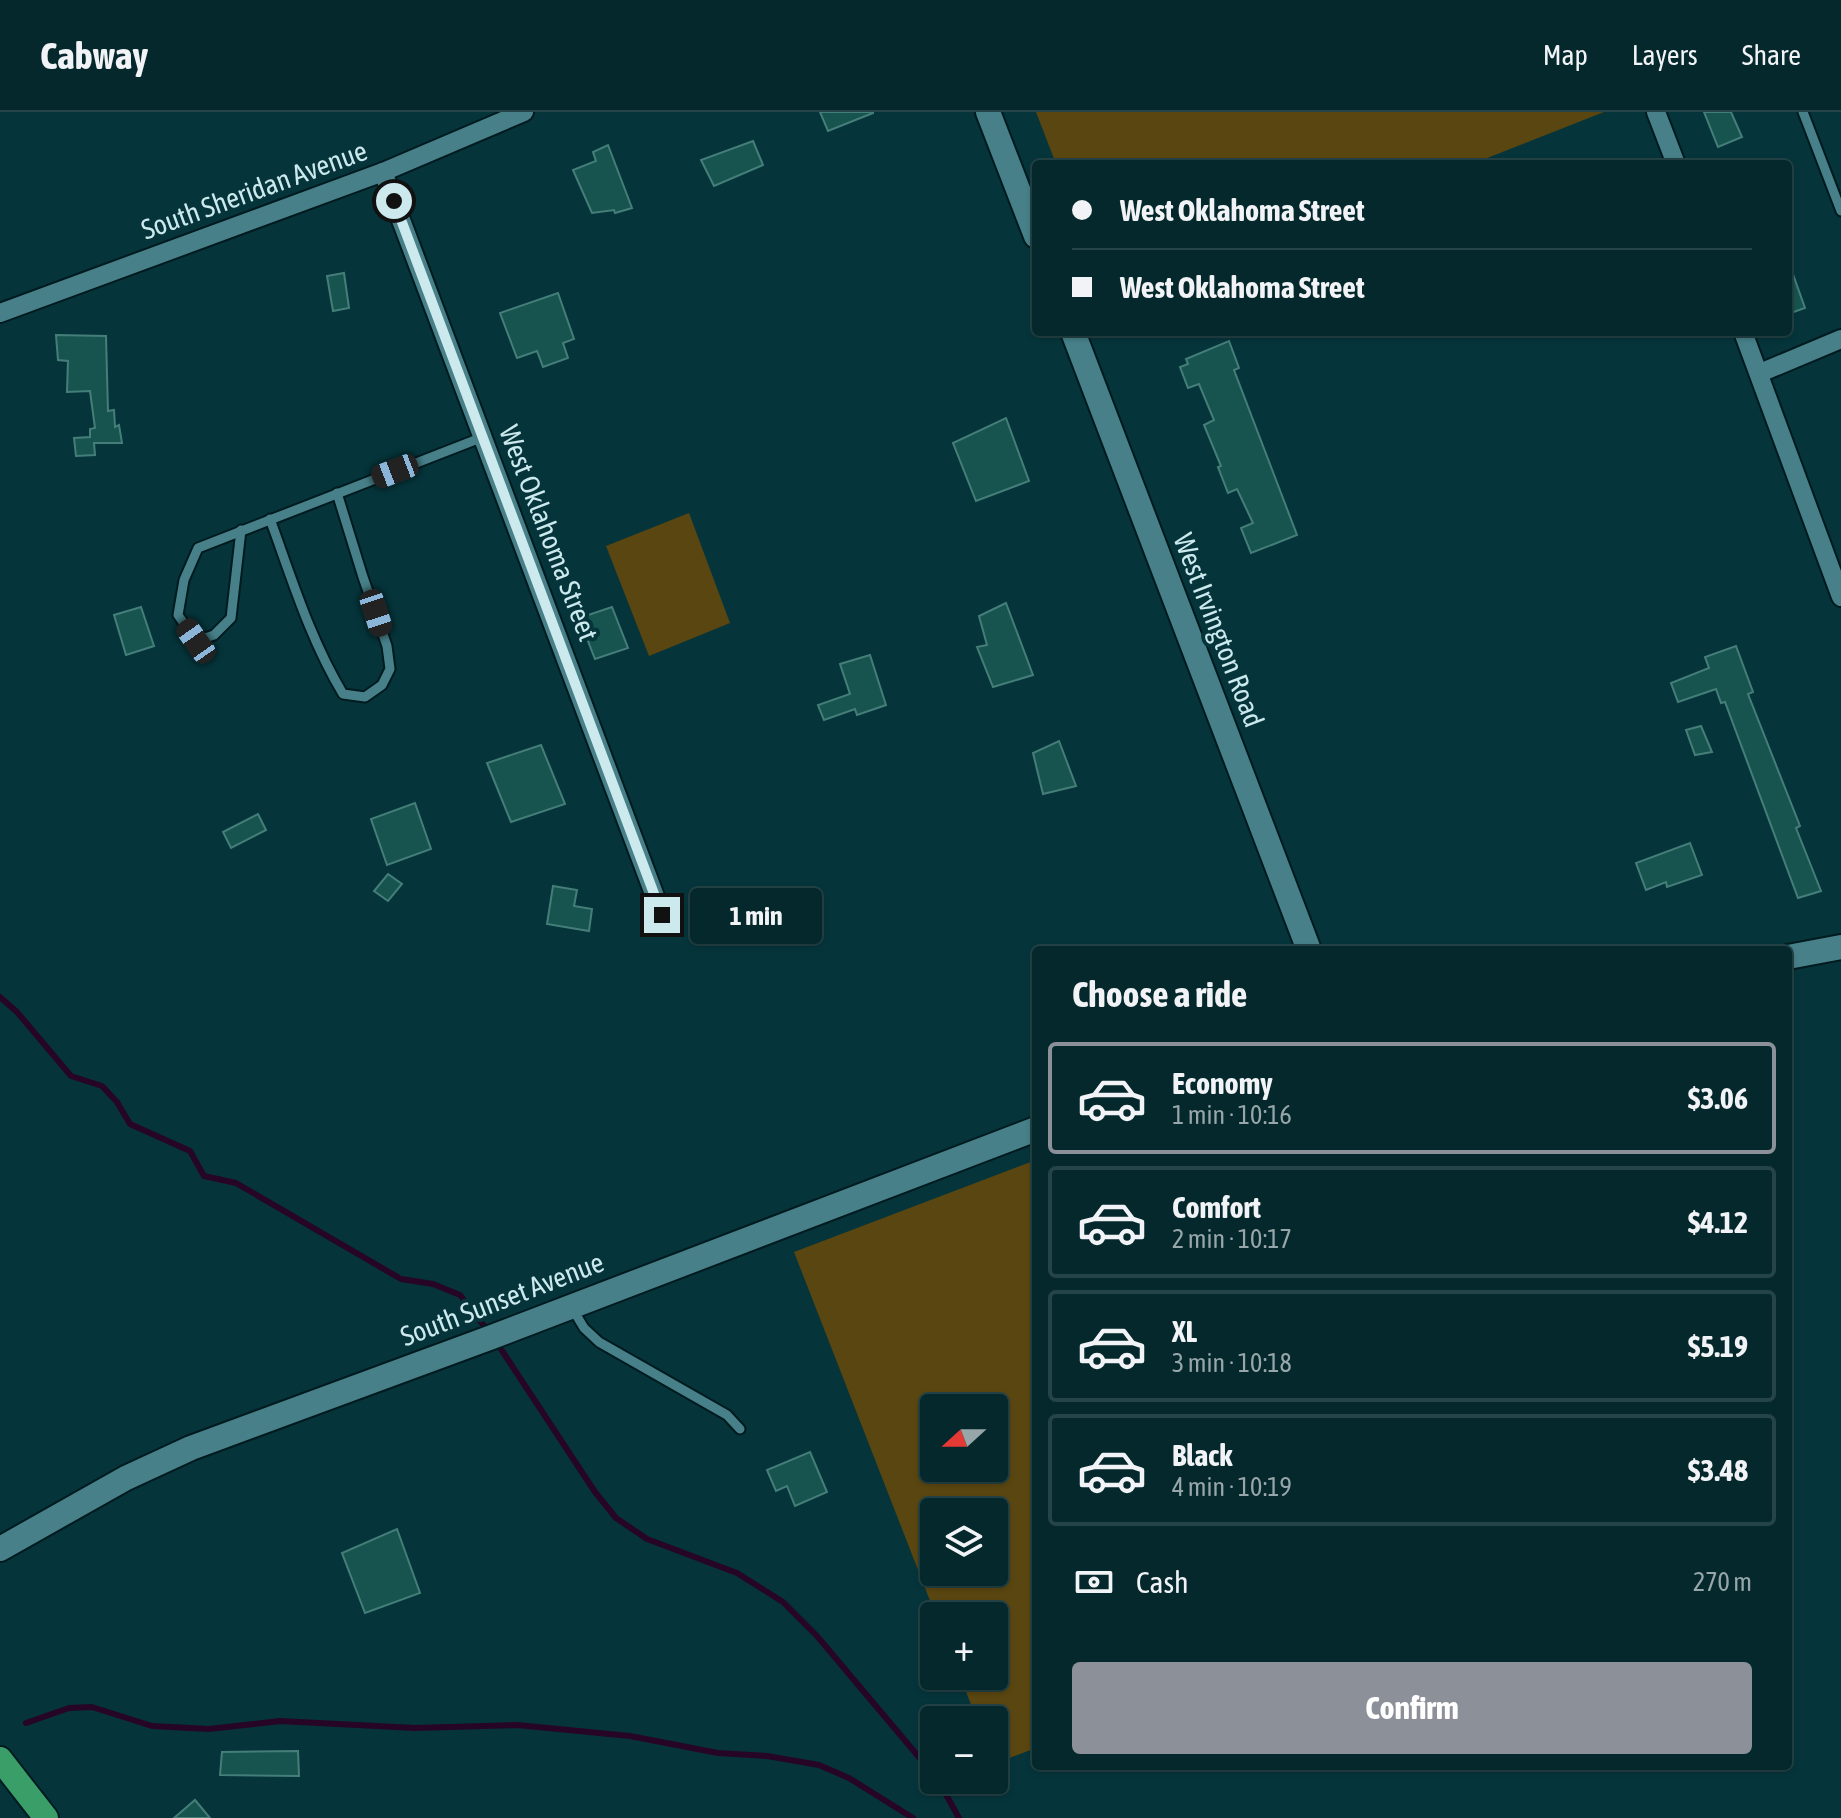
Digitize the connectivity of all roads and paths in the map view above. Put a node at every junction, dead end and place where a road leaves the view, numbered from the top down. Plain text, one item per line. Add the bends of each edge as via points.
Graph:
1 (524, 112) edge
2 (988, 112) edge
3 (1656, 112) edge
4 (1803, 112) edge
5 (1674, 160) edge
6 (383, 172) junction
7 (1841, 211) edge
8 (1032, 226) edge
9 (0, 313) edge
10 (1075, 336) edge
11 (1745, 336) edge
12 (1841, 339) edge
13 (1760, 373) junction
14 (483, 437) junction
15 (337, 493) junction
16 (270, 519) junction
17 (241, 530) junction
18 (1841, 597) edge
19 (662, 915) dead end
20 (1307, 946) edge
21 (1841, 947) edge
22 (1792, 956) edge
23 (1032, 1131) edge
24 (570, 1305) junction
25 (740, 1429) dead end
26 (0, 1549) edge
27 (0, 1759) edge
28 (46, 1818) edge

1 - 6 street, South Sheridan Avenue
2 - 8 street
3 - 5 street
4 - 7 lane
6 - 9 street, South Sheridan Avenue
6 - 14 street, West Oklahoma Street
10 - 20 street, West Irvington Road
11 - 13 street
12 - 13 street
13 - 18 street
14 - 15 lane
14 - 19 street, West Oklahoma Street
15 - 16 lane
15 - 16 lane via 387,646 390,669 382,685 365,697 343,694 331,675
16 - 17 lane
17 - 17 lane via 198,548 184,580 178,615 196,641 214,635 231,618
21 - 22 street
23 - 24 street, South Sunset Avenue
24 - 25 lane via 599,1342 727,1415
24 - 26 street, South Sunset Avenue via 191,1448
27 - 28 main road

